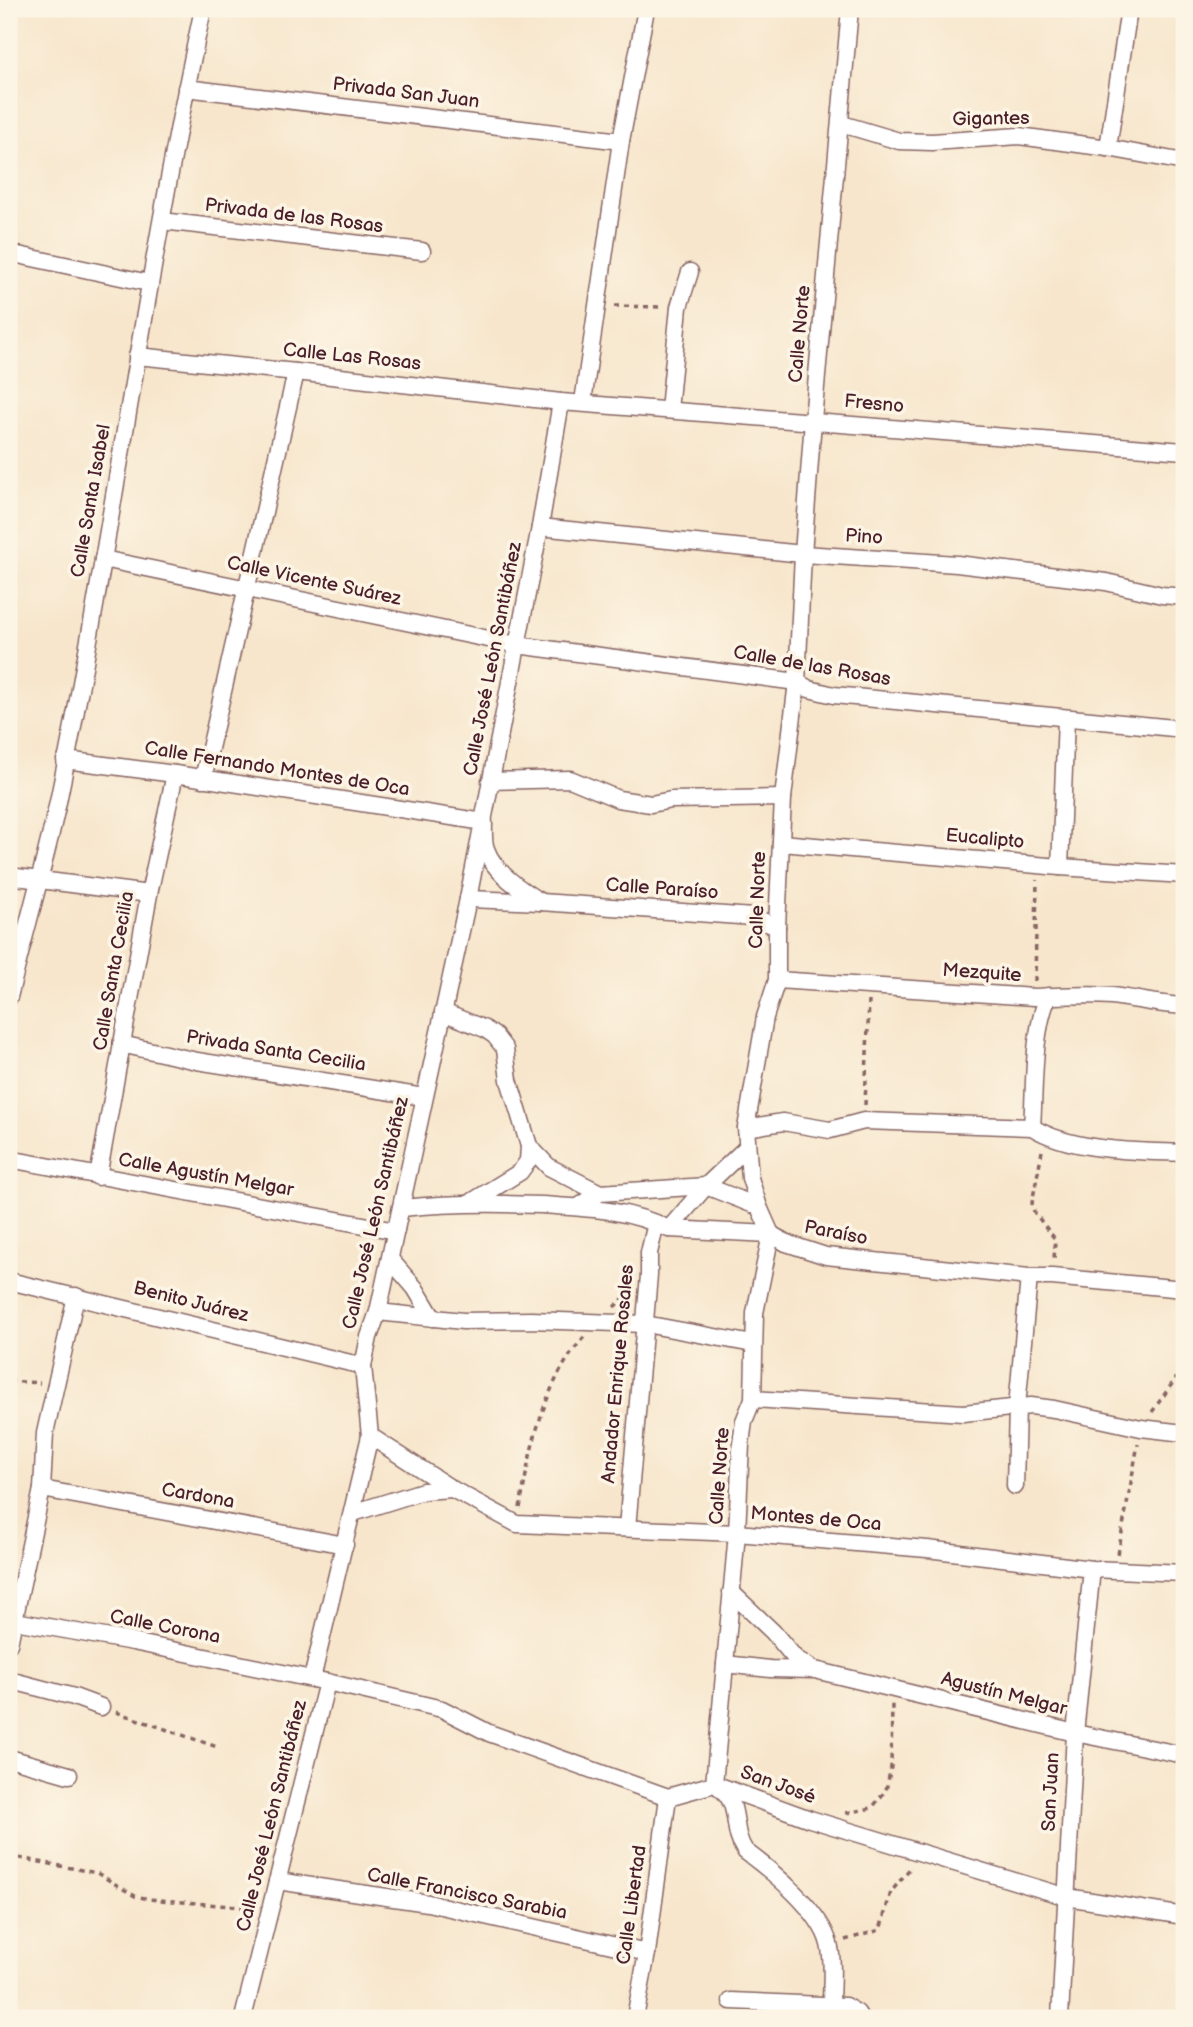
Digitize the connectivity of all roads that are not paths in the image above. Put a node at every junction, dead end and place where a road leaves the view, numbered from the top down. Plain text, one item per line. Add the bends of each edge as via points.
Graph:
1 (203, 9) edge
2 (646, 9) edge
3 (850, 9) edge
4 (1129, 9) edge
5 (186, 88) junction
6 (842, 124) junction
7 (621, 141) junction
8 (1108, 148) junction
9 (1184, 162) edge
10 (162, 221) junction
11 (422, 251) dead end
12 (9, 253) edge
13 (690, 272) dead end
14 (149, 283) junction
15 (137, 356) junction
16 (296, 372) junction
17 (561, 402) junction
18 (583, 402) junction
19 (669, 410) junction
20 (813, 420) junction
21 (1184, 451) edge
22 (540, 527) junction
23 (803, 555) junction
24 (103, 559) junction
25 (246, 588) junction
26 (1184, 597) edge
27 (517, 645) junction
28 (797, 682) junction
29 (1066, 719) junction
30 (1184, 729) edge
31 (65, 760) junction
32 (175, 774) junction
33 (203, 779) junction
34 (490, 781) junction
35 (783, 798) junction
36 (484, 821) junction
37 (781, 843) junction
38 (1060, 867) junction
39 (1184, 875) edge
40 (9, 876) edge
41 (38, 881) junction
42 (149, 894) junction
43 (468, 899) junction
44 (541, 902) junction
45 (777, 927) junction
46 (777, 980) junction
47 (9, 997) edge
48 (1041, 997) junction
49 (1184, 1006) edge
50 (443, 1012) junction
51 (121, 1044) junction
52 (424, 1097) junction
53 (746, 1128) junction
54 (1039, 1131) junction
55 (528, 1146) junction
56 (746, 1147) junction
57 (1184, 1153) edge
58 (9, 1159) edge
59 (98, 1177) junction
60 (706, 1186) junction
61 (600, 1193) junction
62 (471, 1203) junction
63 (578, 1207) junction
64 (759, 1207) junction
65 (402, 1208) junction
66 (662, 1226) junction
67 (396, 1231) junction
68 (771, 1234) junction
69 (390, 1259) junction
70 (1029, 1278) junction
71 (9, 1281) edge
72 (1184, 1289) edge
73 (76, 1296) junction
74 (379, 1312) junction
75 (433, 1318) junction
76 (645, 1324) junction
77 (753, 1344) junction
78 (363, 1366) junction
79 (753, 1399) junction
80 (1017, 1407) junction
81 (1184, 1433) edge
82 (370, 1436) junction
83 (1015, 1486) dead end
84 (43, 1489) junction
85 (452, 1489) junction
86 (353, 1513) junction
87 (627, 1528) junction
88 (737, 1533) junction
89 (345, 1545) junction
90 (1092, 1569) junction
91 (1184, 1573) edge
92 (731, 1592) junction
93 (11, 1620) edge
94 (9, 1644) edge
95 (725, 1664) junction
96 (815, 1670) junction
97 (9, 1680) edge
98 (319, 1681) junction
99 (101, 1707) road end
100 (1075, 1733) junction
101 (1184, 1755) edge
102 (9, 1758) edge
103 (69, 1775) dead end
104 (714, 1783) junction
105 (668, 1797) junction
106 (277, 1881) junction
107 (1067, 1897) junction
108 (1184, 1916) edge
109 (647, 1954) junction
110 (731, 2001) dead end
111 (831, 2005) junction
112 (243, 2018) edge
113 (635, 2018) edge
114 (860, 2018) edge
115 (1060, 2018) edge

1 - 5 street, Calle Santa Isabel
2 - 7 street
3 - 6 street, Calle Norte
4 - 8 street
5 - 7 street, Privada San Juan
5 - 10 street, Calle Santa Isabel
6 - 8 street, Gigantes via 899,141 1019,136
6 - 20 street, Calle Norte
7 - 18 street
8 - 9 street, Gigantes
10 - 11 street, Privada de las Rosas
10 - 14 street, Calle Santa Isabel
12 - 14 street
13 - 19 street via 679,307
14 - 15 street, Calle Santa Isabel
15 - 16 street, Calle Las Rosas
15 - 24 street, Calle Santa Isabel
16 - 17 street, Calle Las Rosas
16 - 25 street
17 - 18 street, Fresno
17 - 22 street, Calle José León Santibáñez
18 - 19 street, Fresno
19 - 20 street, Fresno
20 - 21 street, Fresno
20 - 23 street, Calle Norte
22 - 23 street, Pino
22 - 27 street, Calle José León Santibáñez
23 - 26 street, Pino via 957,564
23 - 28 street, Calle Norte
24 - 25 street, Calle Vicente Suárez
24 - 31 street, Calle Santa Isabel
25 - 27 street, Calle Vicente Suárez
25 - 33 street
27 - 28 street, Calle de las Rosas
27 - 34 street, Calle José León Santibáñez
28 - 29 street, Calle de las Rosas via 834,695
28 - 35 street, Calle Norte
29 - 30 street, Calle de las Rosas
29 - 38 street
31 - 32 street, Calle Fernando Montes de Oca
31 - 41 street, Calle Santa Isabel
32 - 33 street, Calle Fernando Montes de Oca
32 - 42 street, Calle Santa Cecilia
33 - 36 street, Calle Fernando Montes de Oca
34 - 35 street via 570,779 618,799 650,804
34 - 36 street, Calle José León Santibáñez
35 - 37 street, Calle Norte
36 - 43 street, Calle José León Santibáñez
36 - 44 street via 489,858 519,889
37 - 38 street, Eucalipto
37 - 45 street, Calle Norte
38 - 39 street, Eucalipto
40 - 41 street
41 - 42 street
41 - 47 street, Calle Santa Isabel
42 - 51 street, Calle Santa Cecilia
43 - 44 street, Calle Paraíso
43 - 50 street, Calle José León Santibáñez
44 - 45 street, Calle Paraíso via 753,917
45 - 46 street, Calle Norte
46 - 48 street, Mezquite
46 - 53 street, Calle Norte via 761,1038
48 - 49 street, Mezquite via 1113,996
48 - 54 street via 1036,1037
50 - 52 street, Calle José León Santibáñez
50 - 55 street via 485,1030 505,1049
51 - 52 street, Privada Santa Cecilia via 197,1061
51 - 59 street, Calle Santa Cecilia
52 - 65 street, Calle José León Santibáñez
53 - 54 street via 783,1122 830,1130 864,1121
53 - 56 street, Calle Norte
54 - 57 street via 1100,1146
55 - 61 street via 549,1167
55 - 62 street via 528,1161 520,1172
56 - 60 street
56 - 64 street, Calle Norte
58 - 59 street, Calle Agustín Melgar
59 - 67 street, Calle Agustín Melgar
60 - 61 street
60 - 64 street
60 - 66 street
61 - 63 street
62 - 63 street, Paraíso
62 - 65 street, Paraíso
63 - 66 street, Paraíso via 606,1208
64 - 68 street, Calle Norte
65 - 67 street, Calle José León Santibáñez
66 - 68 street, Paraíso
66 - 76 street, Andador Enrique Rosales via 649,1253
67 - 69 street, Calle José León Santibáñez
68 - 70 street, Paraíso via 826,1256
68 - 77 street, Calle Norte
69 - 74 street, Calle José León Santibáñez
69 - 75 street
70 - 72 street, Paraíso
70 - 80 street
71 - 73 street, Benito Juárez
73 - 78 street, Benito Juárez
73 - 84 street via 45,1433
74 - 75 street
74 - 78 street, Calle José León Santibáñez
75 - 76 street
76 - 77 street
76 - 87 street, Andador Enrique Rosales
77 - 79 street, Calle Norte
78 - 82 street, Calle José León Santibáñez
79 - 80 street via 963,1413
79 - 88 street, Calle Norte via 741,1444
80 - 81 street via 1054,1409
80 - 83 street
82 - 85 street, Montes de Oca
82 - 86 street, Calle José León Santibáñez
84 - 89 street, Cardona
84 - 93 street
85 - 86 street via 423,1491
85 - 87 street, Montes de Oca via 517,1524
86 - 89 street, Calle José León Santibáñez
87 - 88 street, Montes de Oca
88 - 90 street, Montes de Oca
88 - 92 street, Calle Norte
89 - 98 street, Calle José León Santibáñez
90 - 91 street, Montes de Oca
90 - 100 street, San Juan
92 - 95 street, Calle Norte
92 - 96 street, Agustín Melgar via 795,1658
93 - 94 street
93 - 98 street, Calle Corona
95 - 96 street, Agustín Melgar
95 - 104 street, Calle Norte
96 - 100 street, Agustín Melgar
97 - 99 street
98 - 105 street via 442,1709 489,1733
98 - 106 street, Calle José León Santibáñez
100 - 101 street, Agustín Melgar
100 - 107 street, San Juan
102 - 103 street
104 - 105 street, San José
104 - 107 street, San José via 810,1819
104 - 111 street via 728,1794 738,1841 745,1851 820,1923 830,1944
105 - 109 street, Calle Libertad
106 - 109 street, Calle Francisco Sarabia via 428,1903
106 - 112 street, Calle José León Santibáñez
107 - 108 street, San José
107 - 115 street, San Juan
109 - 113 street, Calle Libertad
110 - 111 street
111 - 114 street via 845,2006

